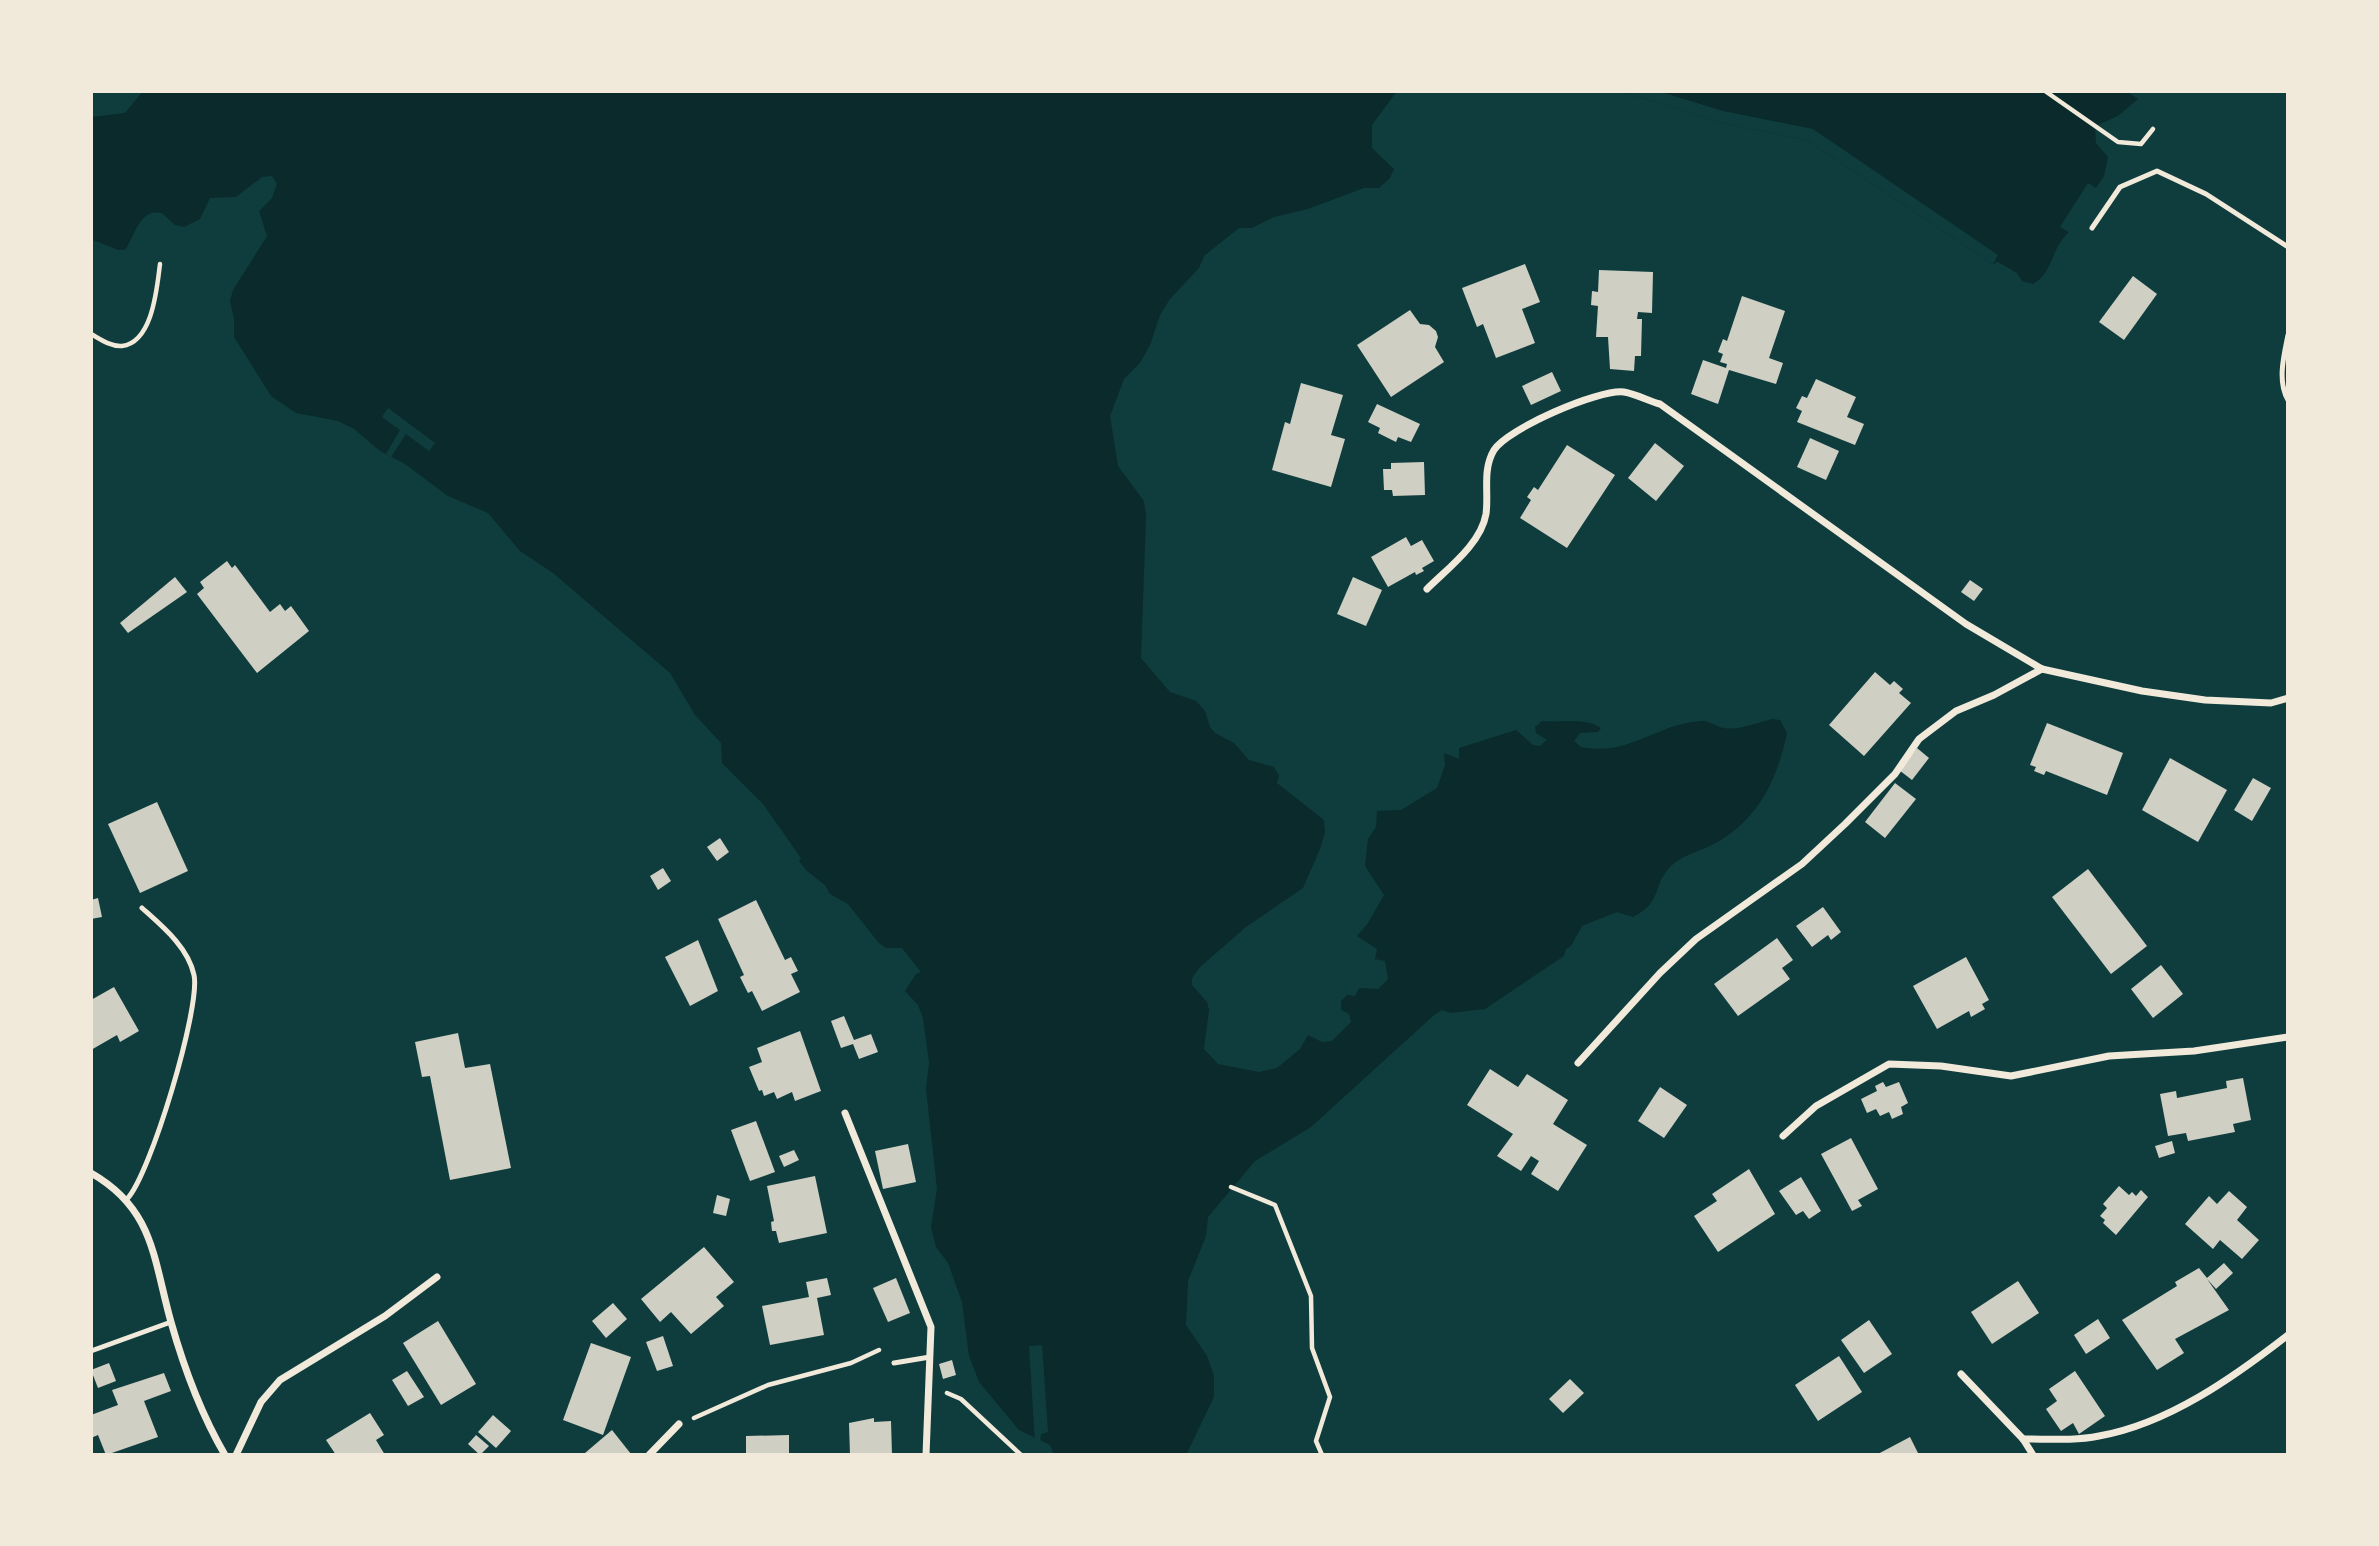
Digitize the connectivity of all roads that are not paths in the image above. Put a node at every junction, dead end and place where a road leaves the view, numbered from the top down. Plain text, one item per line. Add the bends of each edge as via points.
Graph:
1 (2092, 228) dead end
2 (2288, 247) edge
3 (2288, 335) edge
4 (2288, 400) edge
5 (1427, 589) dead end
6 (2042, 669) junction
7 (2288, 698) edge
8 (142, 908) dead end
9 (2288, 1037) edge
10 (1578, 1063) dead end
11 (845, 1113) dead end
12 (1783, 1136) dead end
13 (91, 1173) edge
14 (127, 1199) junction
15 (437, 1277) dead end
16 (171, 1322) junction
17 (2288, 1335) edge
18 (91, 1351) edge
19 (930, 1357) junction
20 (894, 1363) dead end
21 (1961, 1374) dead end
22 (678, 1424) dead end
23 (2023, 1439) junction
24 (225, 1455) edge
25 (236, 1455) edge
26 (649, 1455) edge
27 (926, 1455) edge
28 (2033, 1455) edge

1 - 2 lane via 2120,187 2157,171 2206,194
3 - 4 lane via 2283,364
5 - 6 street via 1468,548 1485,516 1487,467 1495,448 1559,410 1588,398 1623,392 1660,404 1966,624
6 - 7 street via 2205,700 2271,703
6 - 10 street via 1955,711 1919,739 1895,774 1845,824 1802,864 1696,939
8 - 14 lane via 181,948 196,988 189,1033 143,1172
9 - 12 street via 2194,1051 2109,1056 2011,1076 1889,1064 1816,1106
11 - 19 street via 931,1327
13 - 14 street
14 - 16 street via 152,1250
15 - 25 street via 280,1380 261,1402
16 - 18 lane
16 - 24 street via 196,1397
17 - 23 street via 2176,1408 2120,1431 2073,1439
19 - 20 lane
19 - 27 street
21 - 23 street
22 - 26 street
23 - 28 street

